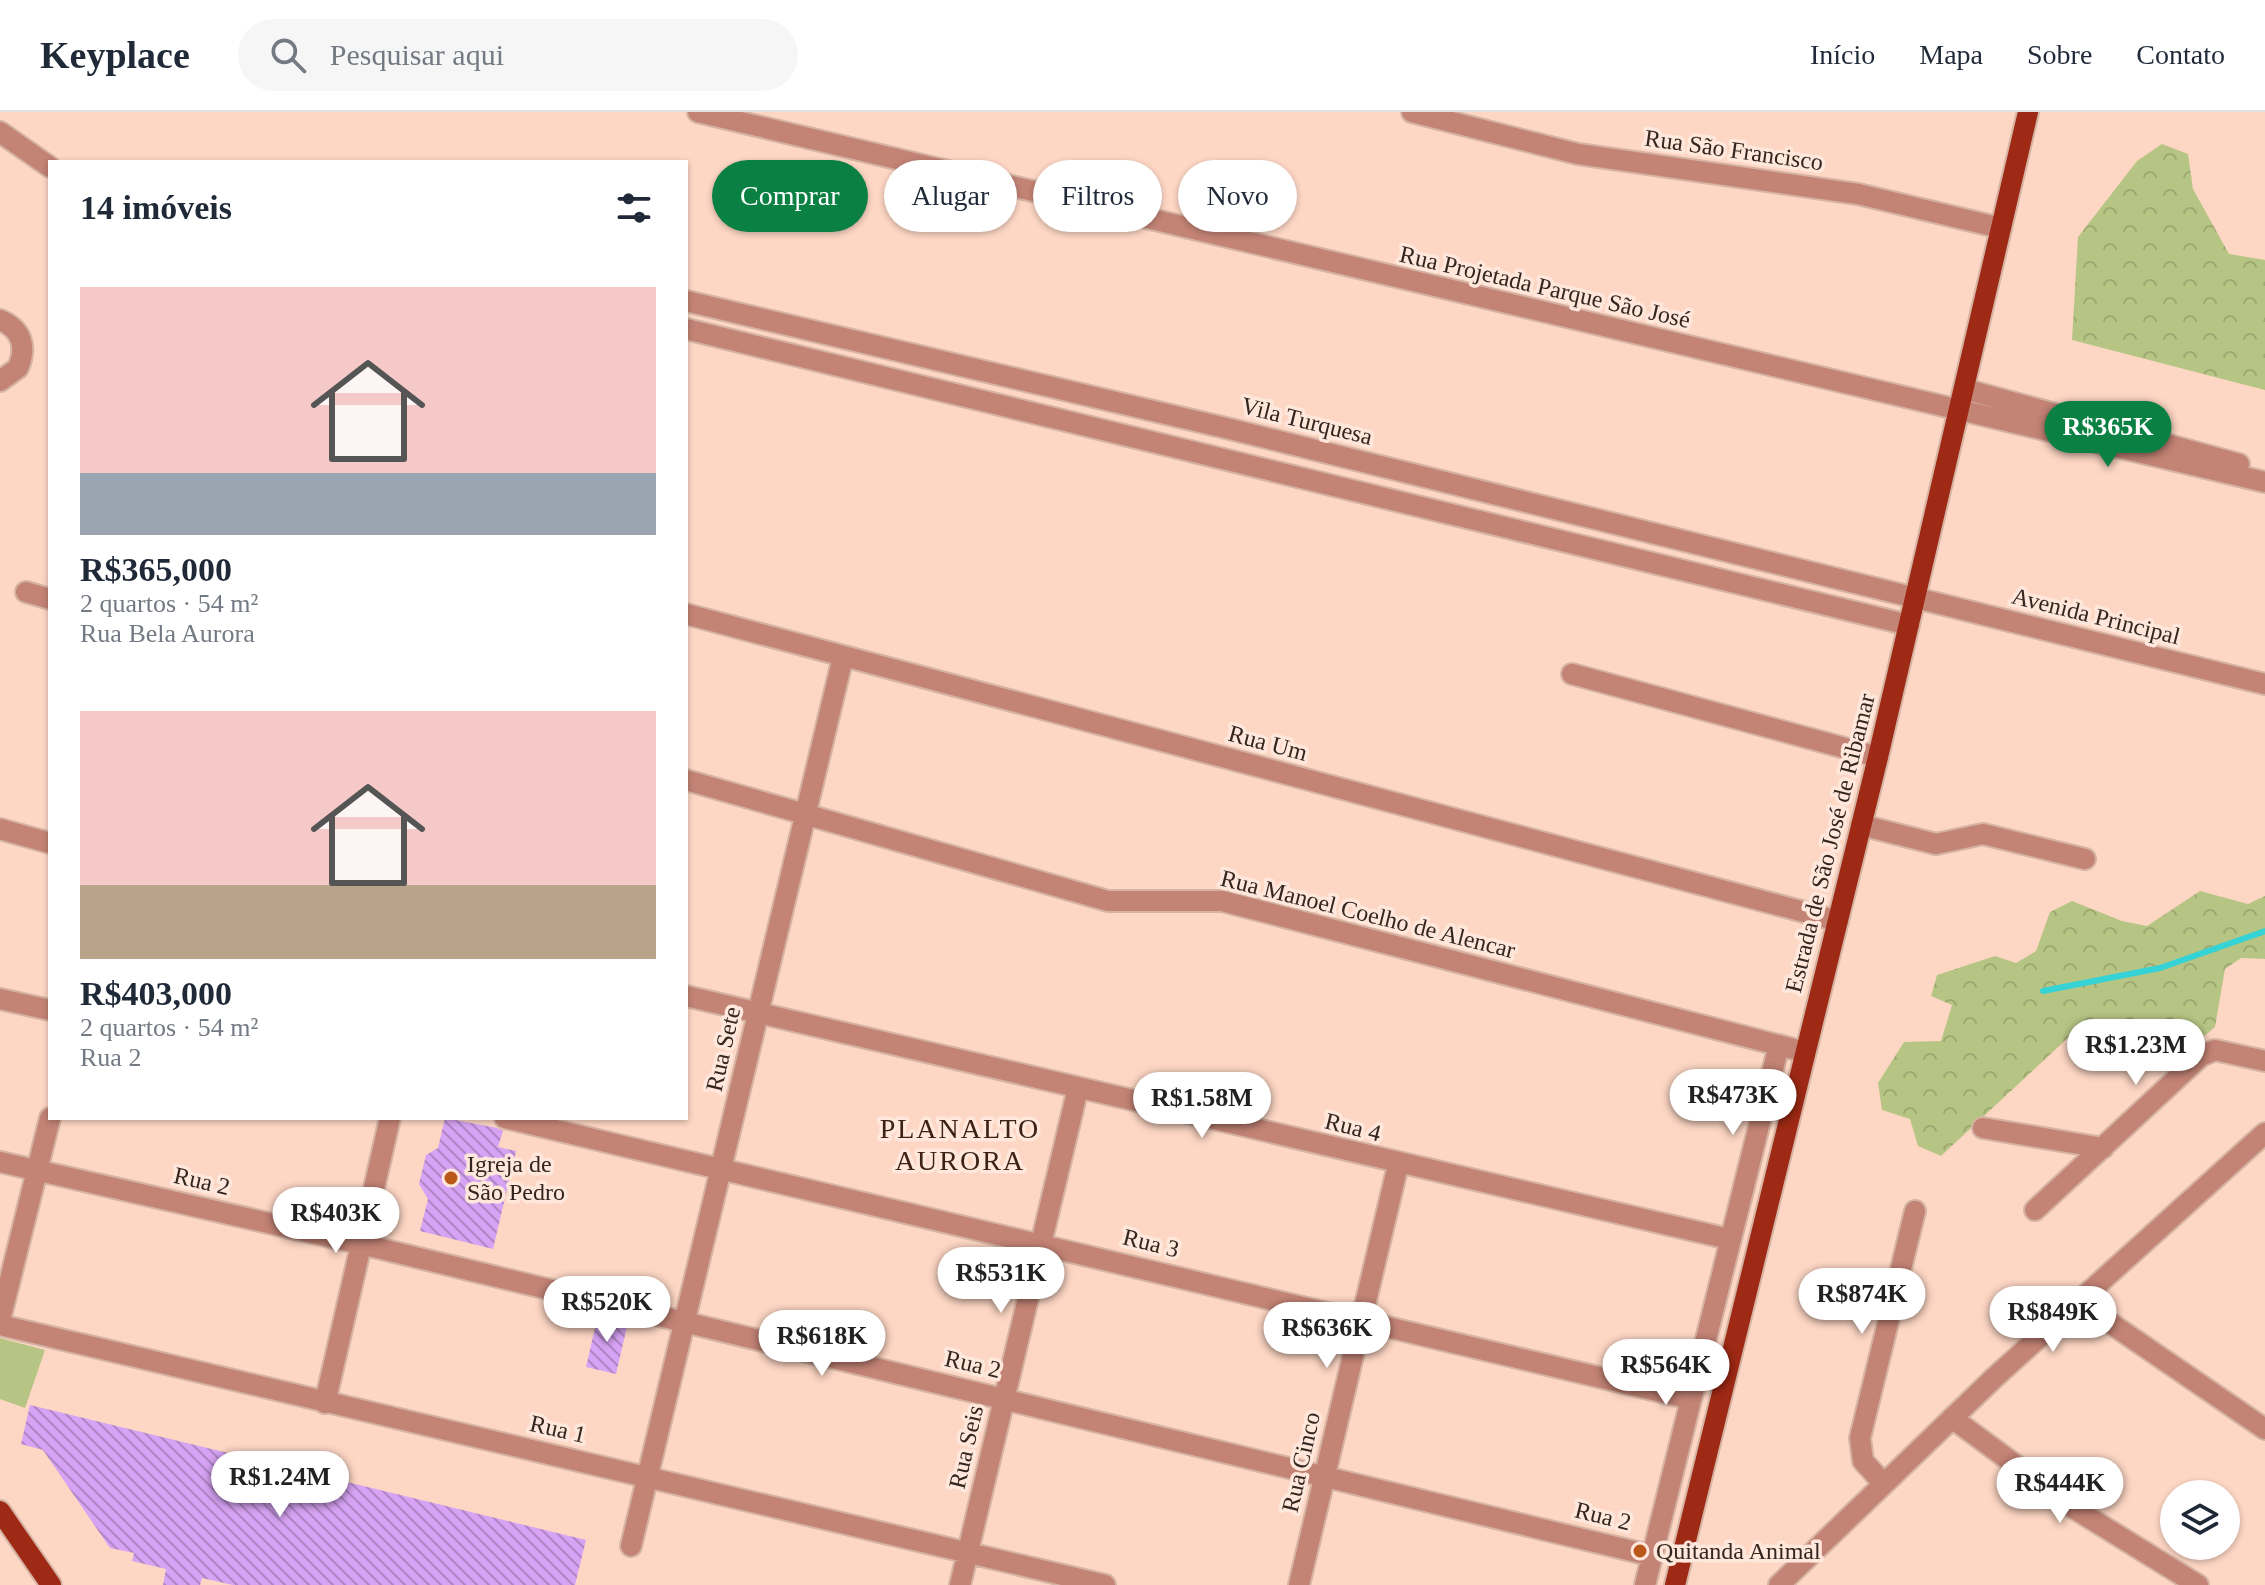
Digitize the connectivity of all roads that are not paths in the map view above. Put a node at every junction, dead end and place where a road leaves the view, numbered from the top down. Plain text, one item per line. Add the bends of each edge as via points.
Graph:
1 (698, 112) edge
2 (1412, 112) edge
3 (2028, 112) edge
4 (0, 132) edge
5 (48, 166) edge
6 (2001, 228) junction
7 (688, 301) edge
8 (0, 320) edge
9 (688, 329) edge
10 (892, 350) junction
11 (887, 376) junction
12 (0, 381) edge
13 (1964, 389) junction
14 (1959, 412) junction
15 (1230, 429) junction
16 (1223, 457) junction
17 (2265, 474) edge
18 (2265, 482) edge
19 (1564, 511) junction
20 (1556, 541) junction
21 (26, 592) dead end
22 (48, 598) edge
23 (1915, 598) junction
24 (688, 615) edge
25 (1909, 625) junction
26 (843, 657) junction
27 (1572, 674) dead end
28 (2265, 684) edge
29 (1878, 757) junction
30 (688, 781) edge
31 (806, 815) junction
32 (1861, 825) junction
33 (0, 829) edge
34 (48, 842) edge
35 (2085, 859) dead end
36 (1838, 921) junction
37 (688, 996) edge
38 (0, 999) edge
39 (48, 1010) edge
40 (758, 1014) junction
41 (1779, 1045) junction
42 (1805, 1052) junction
43 (2265, 1061) edge
44 (1078, 1088) junction
45 (50, 1120) edge
46 (390, 1120) edge
47 (514, 1120) edge
48 (1983, 1128) dead end
49 (2265, 1133) edge
50 (2103, 1148) junction
51 (0, 1162) edge
52 (1398, 1165) junction
53 (722, 1168) junction
54 (37, 1171) junction
55 (2035, 1210) dead end
56 (1915, 1211) dead end
57 (1729, 1239) junction
58 (1041, 1242) junction
59 (361, 1244) junction
60 (2078, 1301) junction
61 (1362, 1321) junction
62 (0, 1322) edge
63 (684, 1324) junction
64 (1004, 1397) junction
65 (1691, 1399) junction
66 (325, 1403) junction
67 (1952, 1418) junction
68 (2265, 1429) edge
69 (1325, 1474) junction
70 (648, 1476) junction
71 (1883, 1483) junction
72 (0, 1511) edge
73 (631, 1546) dead end
74 (1817, 1549) junction
75 (967, 1552) junction
76 (1653, 1556) junction
77 (51, 1585) edge
78 (960, 1585) edge
79 (1105, 1585) edge
80 (1299, 1585) edge
81 (1645, 1585) edge
82 (1675, 1585) edge
83 (1779, 1585) edge
84 (1786, 1585) edge
85 (2198, 1585) edge

1 - 14 street, Rua Projetada Parque São José
2 - 6 street, Rua São Francisco via 1578,154 1858,194
3 - 6 main road, Estrada de São José de Ribamar
4 - 5 street
6 - 13 main road, Estrada de São José de Ribamar
7 - 10 street, Vila Turquesa
8 - 12 street via 13,327 23,346 18,368
9 - 11 street
10 - 11 street
10 - 15 street, Vila Turquesa
11 - 16 street
13 - 14 main road, Estrada de São José de Ribamar
13 - 17 street
14 - 18 street, Rua Projetada Parque São José
14 - 23 main road, Estrada de São José de Ribamar
15 - 16 street
15 - 19 street, Vila Turquesa
16 - 20 street
19 - 20 street
19 - 23 street, Vila Turquesa
20 - 25 street
21 - 22 street
23 - 25 main road, Estrada de São José de Ribamar
23 - 28 street, Avenida Principal
24 - 26 street, Rua Um
25 - 29 main road, Estrada de São José de Ribamar
26 - 31 street, Rua Sete
26 - 36 street, Rua Um
27 - 29 street
29 - 32 main road, Estrada de São José de Ribamar
30 - 31 street, Rua Manoel Coelho de Alencar
31 - 40 street, Rua Sete
31 - 41 street, Rua Manoel Coelho de Alencar via 1108,901 1222,901
32 - 35 street via 1936,844 1983,834
32 - 36 main road, Estrada de São José de Ribamar
33 - 34 street
36 - 42 main road, Estrada de São José de Ribamar
37 - 40 street, Rua 4
38 - 39 street
40 - 44 street, Rua 4
40 - 53 street, Rua Sete
41 - 42 street, Rua Manoel Coelho de Alencar
41 - 57 street
42 - 82 main road, Estrada de São José de Ribamar
43 - 50 street via 2229,1051 2201,1056
44 - 52 street, Rua 4
44 - 58 street, Rua Seis
45 - 54 street
46 - 59 street
47 - 53 street, Rua 3
48 - 50 street
49 - 60 street
50 - 55 street
51 - 54 street, Rua 2
52 - 57 street, Rua 4
52 - 61 street, Rua Cinco
53 - 58 street, Rua 3
53 - 63 street, Rua Sete
54 - 59 street, Rua 2
54 - 62 street
56 - 71 street via 1860,1438 1863,1461
57 - 65 street
58 - 61 street, Rua 3
58 - 64 street, Rua Seis
59 - 63 street, Rua 2
59 - 66 street
60 - 67 street
60 - 68 street
61 - 65 street, Rua 3
61 - 69 street, Rua Cinco
62 - 66 street, Rua 1
63 - 64 street, Rua 2
63 - 70 street, Rua Sete
64 - 69 street, Rua 2
64 - 75 street, Rua Seis
65 - 76 street
66 - 70 street, Rua 1
67 - 71 street
67 - 85 street via 2075,1509
69 - 76 street, Rua 2
69 - 80 street, Rua Cinco
70 - 73 street, Rua Sete
70 - 75 street, Rua 1
71 - 74 street
72 - 77 main road
74 - 83 street
74 - 84 street
75 - 78 street, Rua Seis
75 - 79 street, Rua 1
76 - 81 street

